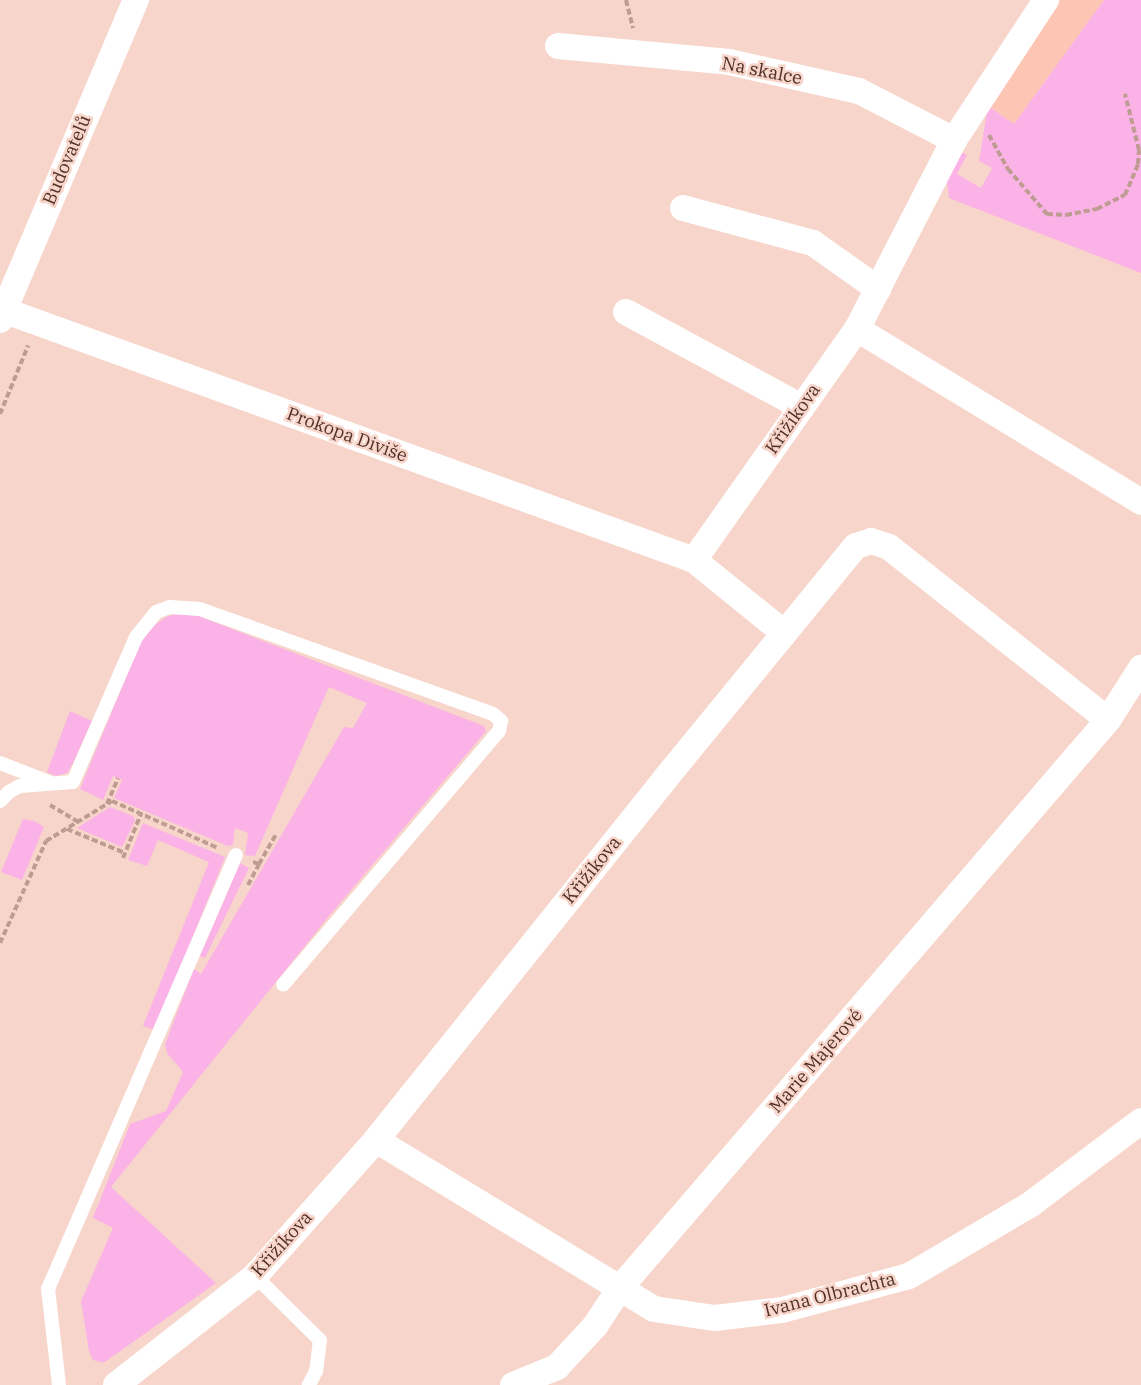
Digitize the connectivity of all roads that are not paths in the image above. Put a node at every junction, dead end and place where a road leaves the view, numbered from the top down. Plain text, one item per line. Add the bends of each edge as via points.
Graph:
1 (136, 0) edge
2 (1034, 4) edge
3 (558, 46) dead end
4 (954, 140) junction
5 (683, 208) dead end
6 (878, 289) junction
7 (626, 312) dead end
8 (1, 313) edge
9 (857, 329) junction
10 (802, 407) junction
11 (1141, 502) edge
12 (694, 560) junction
13 (784, 633) junction
14 (1141, 668) edge
15 (1108, 720) junction
16 (0, 763) edge
17 (51, 783) junction
18 (0, 801) edge
19 (236, 855) road end
20 (283, 985) dead end
21 (1141, 1121) edge
22 (376, 1140) junction
23 (255, 1276) junction
24 (620, 1288) junction
25 (59, 1385) edge
26 (116, 1385) edge
27 (309, 1385) edge
28 (513, 1385) edge

1 - 8 street, Budovatelů
2 - 4 street, Křižíkova
3 - 4 street, Na skalce via 729,62 860,91
4 - 6 street, Křižíkova
5 - 6 street via 813,243
6 - 9 street, Křižíkova
7 - 10 street
8 - 12 street, Prokopa Diviše via 38,323
9 - 10 street, Křižíkova
9 - 11 street
10 - 12 street, Křižíkova
12 - 13 street
13 - 15 street, Křižíkova via 856,546 871,541 889,547
13 - 22 street, Křižíkova
14 - 15 street, Marie Majerové
15 - 24 street, Marie Majerové
16 - 17 lane
17 - 18 lane via 20,786
17 - 20 lane via 73,782 136,637 156,612 170,607 200,609 493,714 501,721 499,730
19 - 25 lane via 48,1289
21 - 24 street, Ivana Olbrachta via 1031,1204 909,1276 782,1310 715,1318 654,1309
22 - 23 street, Křižíkova
22 - 24 street, Ivana Olbrachta
23 - 26 street, Křižíkova
23 - 27 lane via 320,1340 316,1371
24 - 28 street, Marie Majerové via 595,1326 557,1367

